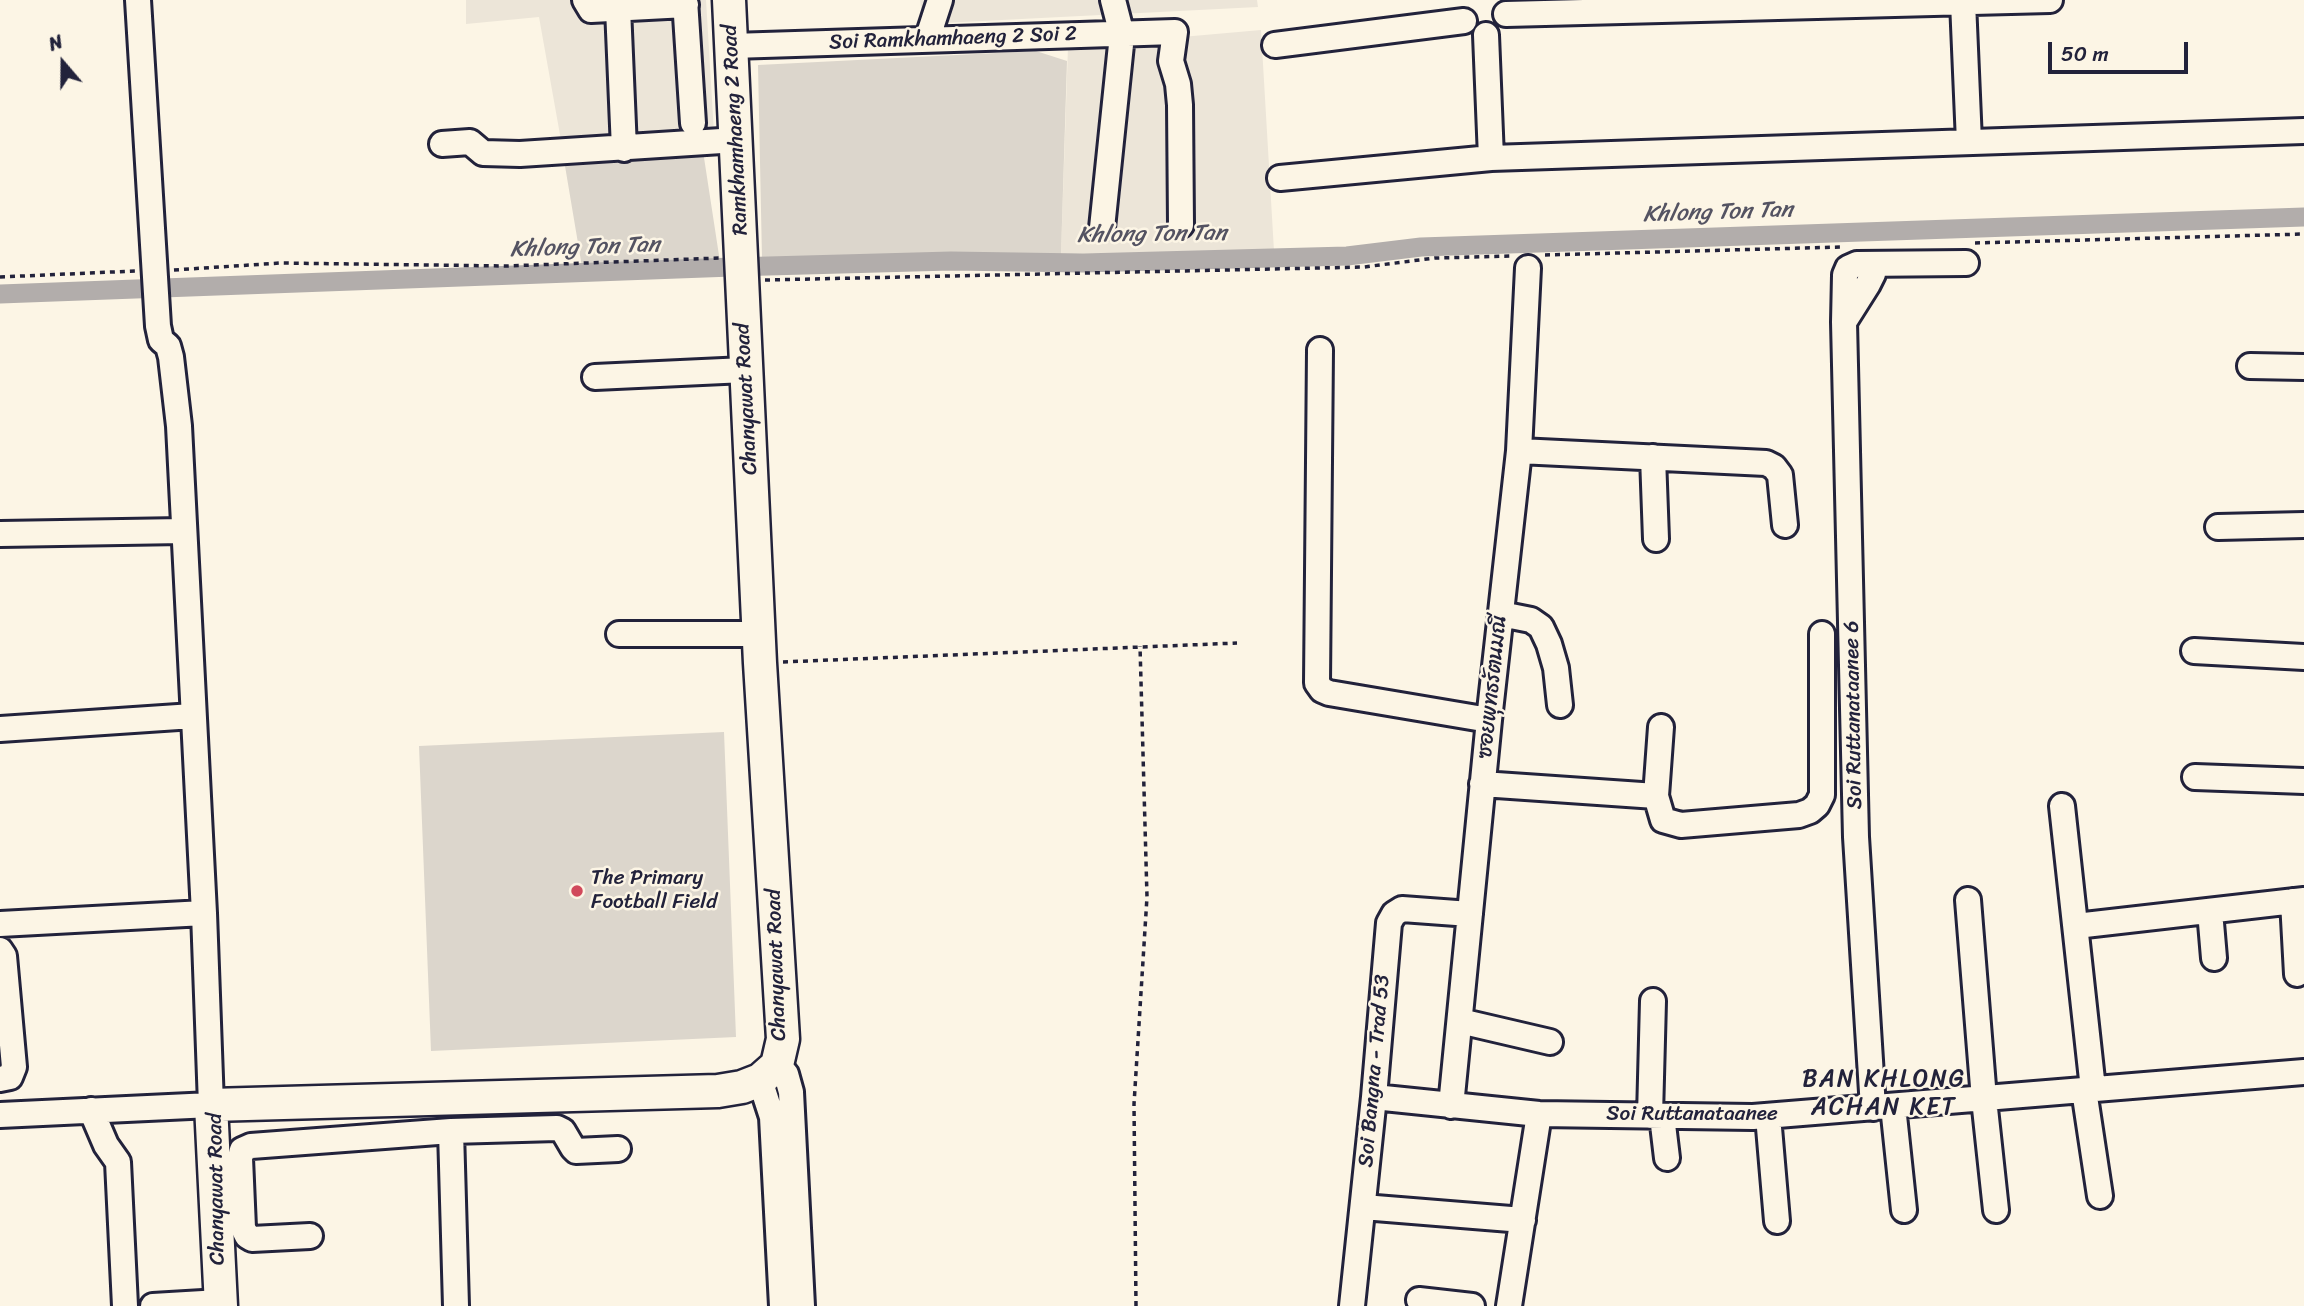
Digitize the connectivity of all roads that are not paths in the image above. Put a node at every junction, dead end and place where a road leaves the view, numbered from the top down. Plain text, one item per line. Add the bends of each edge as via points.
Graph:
1 (138, 0) edge
2 (585, 0) edge
3 (730, 0) edge
4 (940, 0) edge
5 (1113, 0) edge
6 (2050, 0) edge
7 (686, 2) edge
8 (1963, 2) junction
9 (1504, 7) edge
10 (618, 8) junction
11 (1466, 10) edge
12 (1122, 35) junction
13 (1486, 35) junction
14 (927, 40) junction
15 (1275, 45) dead end
16 (732, 46) junction
17 (693, 123) dead end
18 (2304, 131) edge
19 (737, 140) junction
20 (1969, 142) junction
21 (442, 144) dead end
22 (624, 149) junction
23 (1491, 158) junction
24 (1280, 178) dead end
25 (1181, 225) dead end
26 (1102, 228) dead end
27 (742, 263) joint
28 (1966, 263) dead end
29 (1528, 268) dead end
30 (1320, 350) dead end
31 (2250, 366) dead end
32 (2304, 367) edge
33 (745, 370) junction
34 (595, 377) dead end
35 (1519, 451) junction
36 (1653, 457) junction
37 (1785, 525) dead end
38 (2304, 525) edge
39 (2218, 527) dead end
40 (183, 531) junction
41 (0, 534) edge
42 (1656, 539) dead end
43 (1501, 614) junction
44 (619, 634) dead end
45 (1822, 634) dead end
46 (759, 648) junction
47 (2194, 651) dead end
48 (2304, 657) edge
49 (1560, 705) dead end
50 (193, 716) junction
51 (1489, 720) junction
52 (1661, 727) dead end
53 (0, 729) edge
54 (2195, 777) dead end
55 (2304, 781) edge
56 (1482, 784) junction
57 (1656, 796) junction
58 (2062, 806) dead end
59 (1968, 900) dead end
60 (2298, 900) edge
61 (2210, 911) junction
62 (204, 914) junction
63 (1470, 914) junction
64 (0, 924) edge
65 (2076, 926) junction
66 (0, 950) edge
67 (2214, 958) dead end
68 (2297, 974) dead end
69 (1653, 1001) dead end
70 (4, 1018) edge
71 (1460, 1021) junction
72 (1550, 1042) dead end
73 (2304, 1072) edge
74 (768, 1073) junction
75 (0, 1079) edge
76 (2088, 1089) junction
77 (1374, 1097) junction
78 (1984, 1100) junction
79 (211, 1105) junction
80 (1451, 1107) junction
81 (1883, 1107) junction
82 (91, 1110) junction
83 (1539, 1114) junction
84 (0, 1115) edge
85 (1656, 1116) junction
86 (1768, 1116) junction
87 (451, 1131) junction
88 (618, 1149) dead end
89 (1667, 1158) dead end
90 (2100, 1196) dead end
91 (1363, 1207) junction
92 (1904, 1210) dead end
93 (1996, 1210) dead end
94 (1522, 1220) junction
95 (1777, 1221) dead end
96 (310, 1236) dead end
97 (1419, 1300) dead end
98 (220, 1304) edge
99 (125, 1306) edge
100 (153, 1306) edge
101 (456, 1306) edge
102 (782, 1306) edge
103 (802, 1306) edge
104 (1352, 1306) edge
105 (1472, 1306) edge
106 (1509, 1306) edge

1 - 40 street via 158,326 160,340 171,357
2 - 10 street via 591,9
3 - 16 main road, Ramkhamhaeng 2 Road
4 - 14 street
5 - 12 street
6 - 8 street
7 - 10 street
7 - 17 street
8 - 9 street
8 - 20 street
9 - 13 street via 1505,20 1498,30
10 - 22 street
11 - 13 street via 1473,31
11 - 15 street
12 - 14 street, Soi Ramkhamhaeng 2 Soi 2
12 - 25 street, Soi Ramkhamhaeng 2 Soi 2 via 1175,32 1171,61 1180,105
12 - 26 street
13 - 23 street
14 - 16 street, Soi Ramkhamhaeng 2 Soi 2
16 - 19 main road, Ramkhamhaeng 2 Road
18 - 20 street
19 - 22 street
19 - 27 main road, Ramkhamhaeng 2 Road
20 - 23 street
21 - 22 street via 470,142 484,153 520,154
23 - 24 street
27 - 33 main road, Chanyawat Road
28 - 81 street, Soi Ruttanataanee 6 via 1874,264 1868,284 1844,322 1856,837
29 - 35 street, ซอยพุทธรัตนมณี
30 - 51 street via 1317,683 1329,693
31 - 32 street
33 - 34 street
33 - 46 main road, Chanyawat Road
35 - 36 street
35 - 43 street, ซอยพุทธรัตนมณี
36 - 37 street via 1774,467 1780,475
36 - 42 street
38 - 39 street
40 - 41 street
40 - 50 street
43 - 49 street via 1531,620 1541,627 1556,668
43 - 51 street, ซอยพุทธรัตนมณี
44 - 46 street
45 - 57 street via 1822,794 1818,804 1799,816 1681,825 1663,820
46 - 74 main road, Chanyawat Road via 783,1039
47 - 48 street
50 - 53 street
50 - 62 street
51 - 56 street, ซอยพุทธรัตนมณี
52 - 57 street
54 - 55 street
56 - 57 street
56 - 63 street, ซอยพุทธรัตนมณี
58 - 65 street
59 - 78 street
60 - 61 street
60 - 68 street
61 - 65 street
61 - 67 street
62 - 64 street
62 - 79 street
63 - 71 street, ซอยพุทธรัตนมณี
63 - 77 street, Soi Bangna - Trad 53 via 1402,909 1389,923
65 - 76 street
66 - 70 street via 4,956
69 - 85 street
70 - 75 street via 14,1071
71 - 72 street
71 - 80 street, ซอยพุทธรัตนมณี
73 - 76 street, Soi Ruttanataanee
74 - 79 main road, Chanyawat Road via 743,1087 718,1091
74 - 102 street
74 - 103 street via 786,1074 791,1092
76 - 78 street, Soi Ruttanataanee
76 - 90 street
77 - 80 street, Soi Ruttanataanee
77 - 91 street, Soi Bangna - Trad 53
78 - 81 street, Soi Ruttanataanee
78 - 93 street
79 - 82 street
79 - 98 main road, Chanyawat Road
80 - 83 street, Soi Ruttanataanee
81 - 86 street, Soi Ruttanataanee
81 - 92 street, Soi Ruttanataanee 6
82 - 84 street
82 - 99 street via 118,1161
83 - 85 street, Soi Ruttanataanee
83 - 94 street
85 - 86 street, Soi Ruttanataanee
85 - 89 street
86 - 95 street
87 - 88 street via 557,1128 576,1151
87 - 96 street via 242,1150 243,1228 247,1236 252,1240
87 - 101 street
91 - 94 street
91 - 104 street, Soi Bangna - Trad 53
94 - 106 street
97 - 105 street
98 - 100 street

